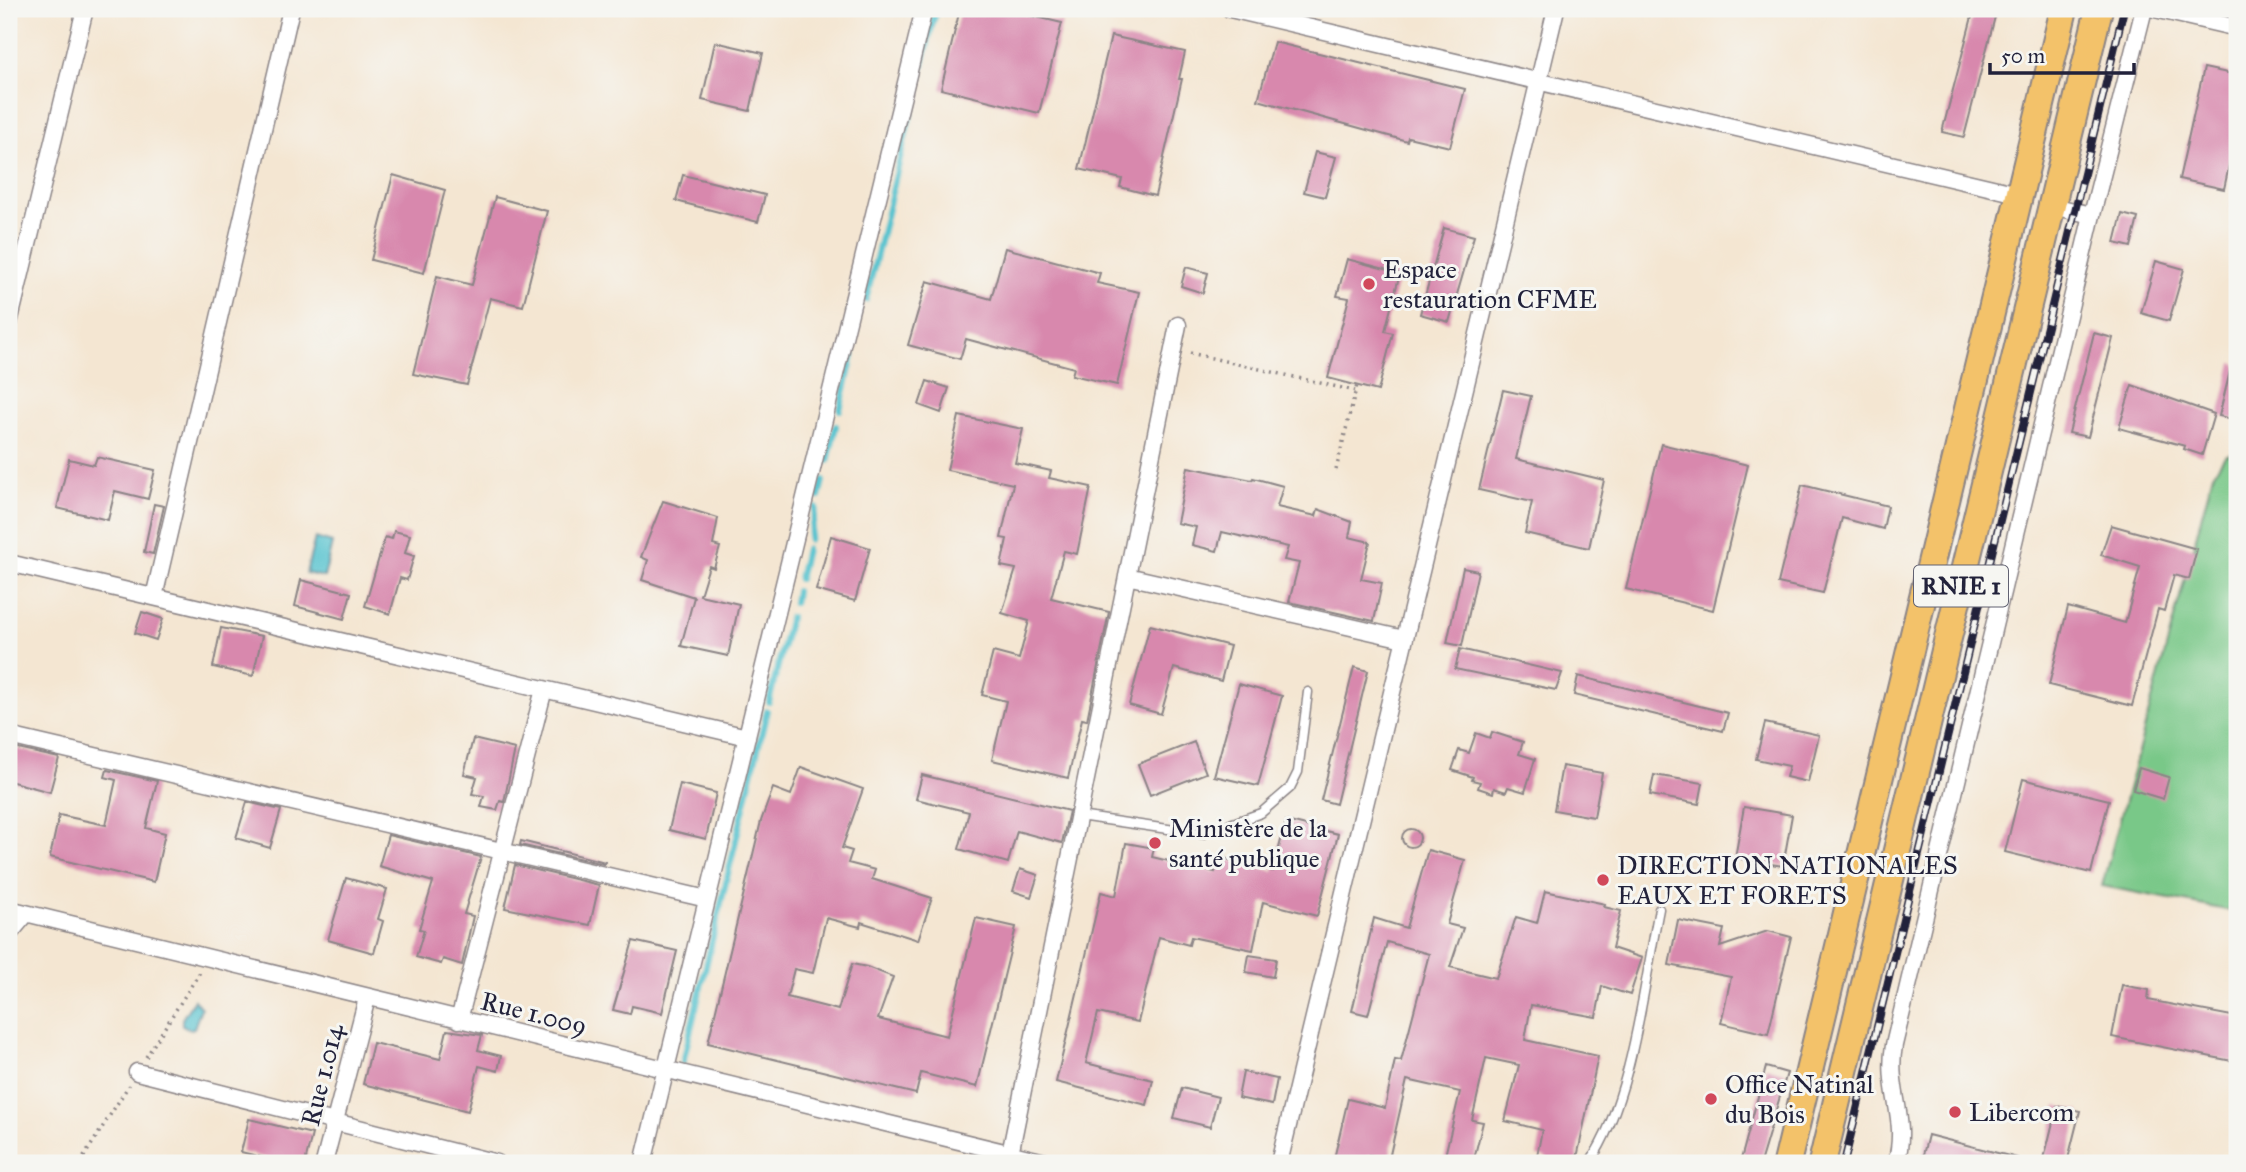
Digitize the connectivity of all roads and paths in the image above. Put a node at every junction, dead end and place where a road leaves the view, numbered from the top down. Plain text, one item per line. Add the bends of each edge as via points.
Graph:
1 (85, 9) edge
2 (291, 9) edge
3 (924, 9) edge
4 (1230, 9) edge
5 (1556, 9) edge
6 (2064, 9) edge
7 (2099, 9) edge
8 (2144, 9) edge
9 (2155, 9) edge
10 (2237, 29) edge
11 (1539, 81) junction
12 (2018, 194) junction
13 (2052, 206) junction
14 (2092, 215) junction
15 (9, 323) edge
16 (1178, 325) dead end
17 (1173, 349) junction
18 (1357, 385) dead end
19 (1355, 391) junction
20 (1336, 470) dead end
21 (9, 563) edge
22 (1127, 576) junction
23 (154, 597) junction
24 (1404, 639) junction
25 (544, 689) junction
26 (1308, 692) dead end
27 (9, 736) edge
28 (747, 737) junction
29 (1079, 816) junction
30 (502, 851) junction
31 (707, 899) junction
32 (9, 909) edge
33 (1659, 909) dead end
34 (26, 914) junction
35 (9, 934) edge
36 (201, 970) dead end
37 (367, 998) junction
38 (459, 1020) junction
39 (666, 1071) junction
40 (137, 1072) junction
41 (336, 1124) junction
42 (1010, 1154) junction
43 (80, 1163) edge
44 (324, 1163) edge
45 (497, 1163) edge
46 (643, 1163) edge
47 (1049, 1163) edge
48 (1279, 1163) edge
49 (1589, 1163) edge
50 (1787, 1163) edge
51 (1822, 1163) edge
52 (1896, 1163) edge

1 - 15 street
2 - 23 street
3 - 28 street
4 - 11 street
5 - 11 street
6 - 12 highway, RNIE 1
7 - 13 highway, RNIE 1
8 - 14 street
9 - 10 street
11 - 12 street
11 - 24 street
12 - 50 highway, RNIE 1
13 - 14 street
13 - 51 highway, RNIE 1
14 - 52 street via 1894,1045 1891,1084 1902,1130
16 - 17 street
17 - 19 path
17 - 22 street
18 - 19 path
19 - 20 path
21 - 23 street
22 - 24 street
22 - 29 street
23 - 25 street
24 - 48 street
25 - 28 street
25 - 30 street
26 - 29 lane via 1298,772 1290,788 1261,813 1202,835
27 - 30 street
28 - 31 street
29 - 42 street
30 - 31 street
30 - 38 street
31 - 39 street
32 - 34 street, Rue 1.009
33 - 49 lane via 1622,1093 1604,1142
34 - 35 street
34 - 37 street, Rue 1.009
36 - 40 path
37 - 38 street, Rue 1.009
37 - 41 street, Rue 1.014
38 - 39 street, Rue 1.009
39 - 42 street, Rue 1.009
39 - 46 street
40 - 41 street
40 - 43 path
41 - 44 street, Rue 1.014
41 - 45 street
42 - 47 street, Rue 1.009

